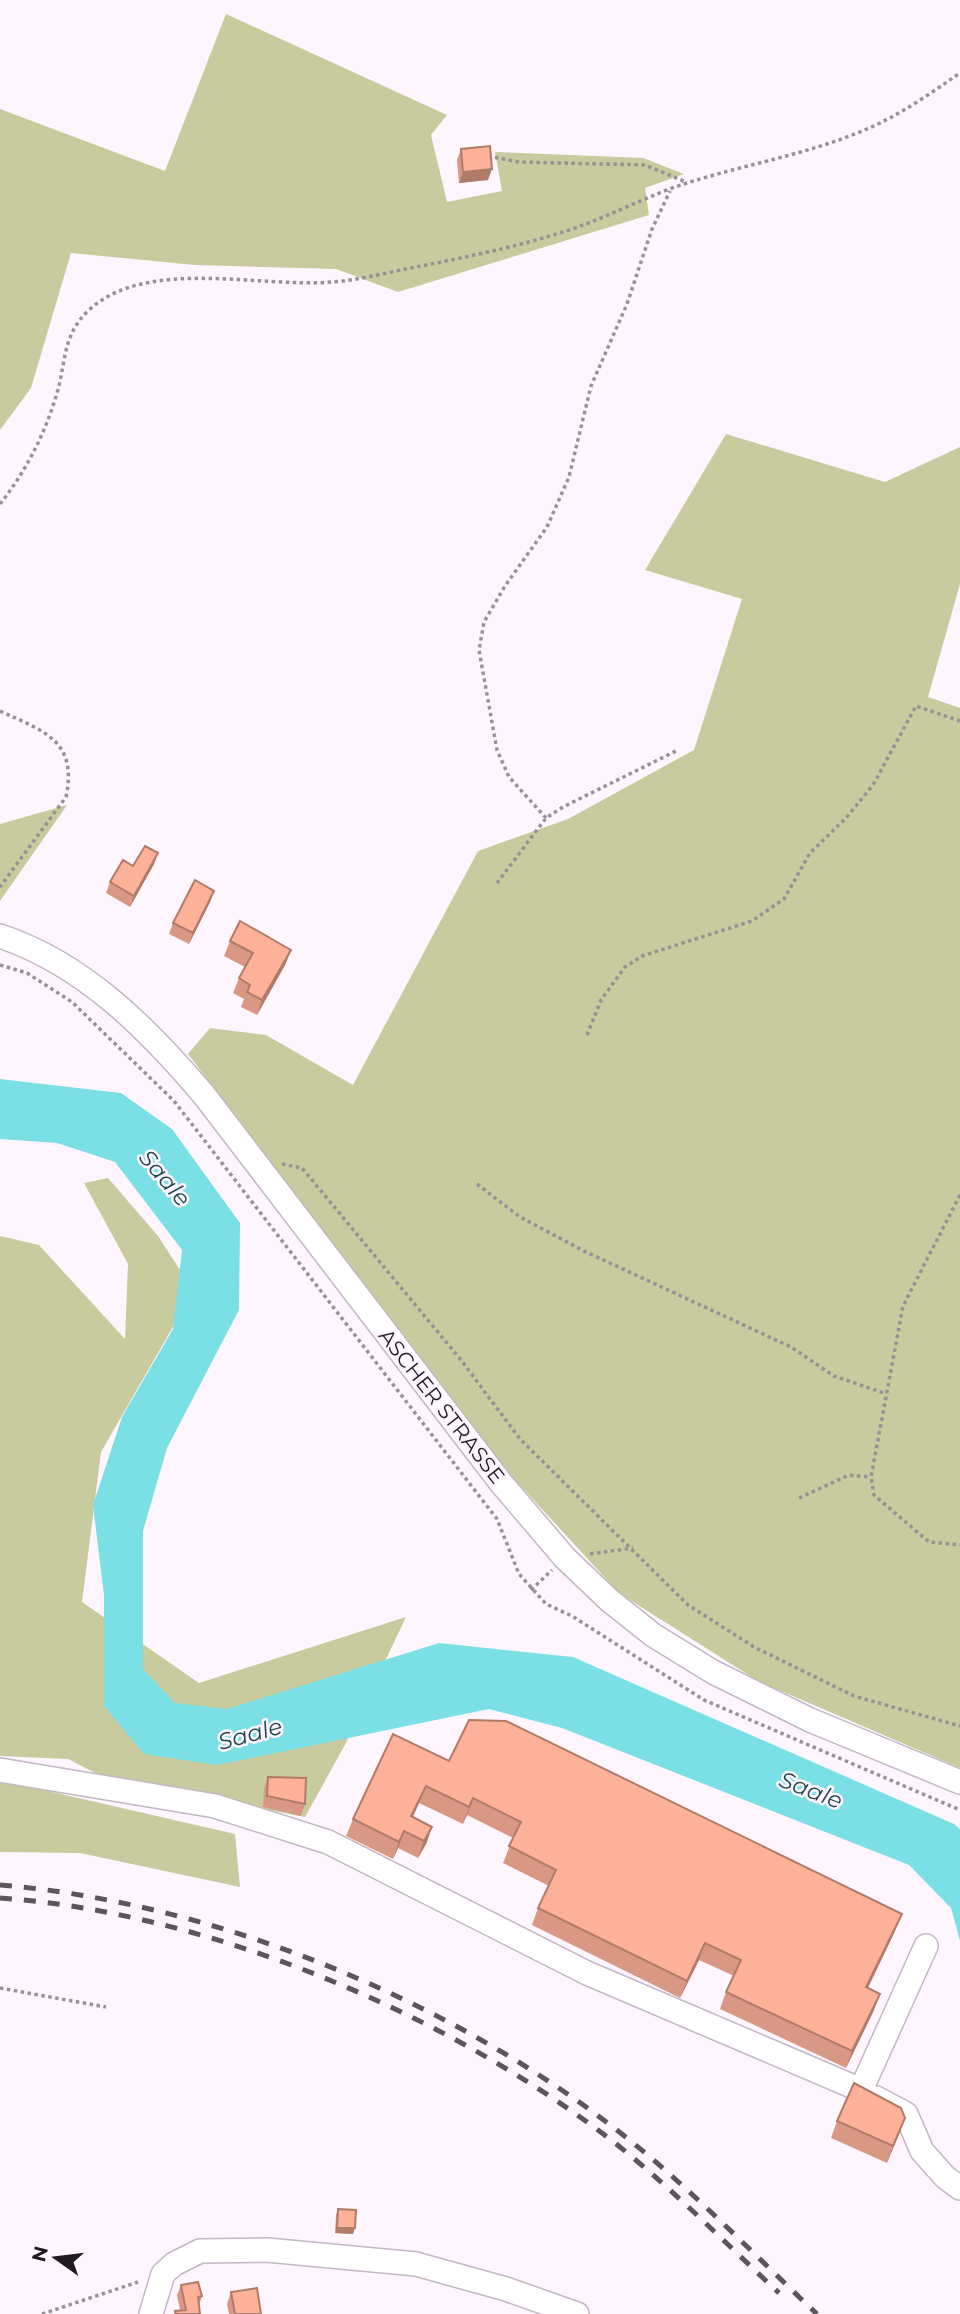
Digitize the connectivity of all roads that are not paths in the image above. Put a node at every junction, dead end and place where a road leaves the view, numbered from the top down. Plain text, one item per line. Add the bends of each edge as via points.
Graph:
1 (0, 936) edge
2 (0, 1770) edge
3 (960, 1782) edge
4 (926, 1946) dead end
5 (861, 2090) junction
6 (960, 2188) edge
7 (151, 2314) edge
8 (577, 2314) edge

1 - 3 street, ASCHER STRASSE via 37,948 113,1001 158,1040 501,1483 565,1558 609,1600 653,1635 713,1672 810,1720
2 - 5 street via 215,1806 328,1842 587,1973
4 - 5 street
5 - 6 street via 906,2114 922,2151
7 - 8 street via 168,2269 200,2251 267,2250 416,2264

